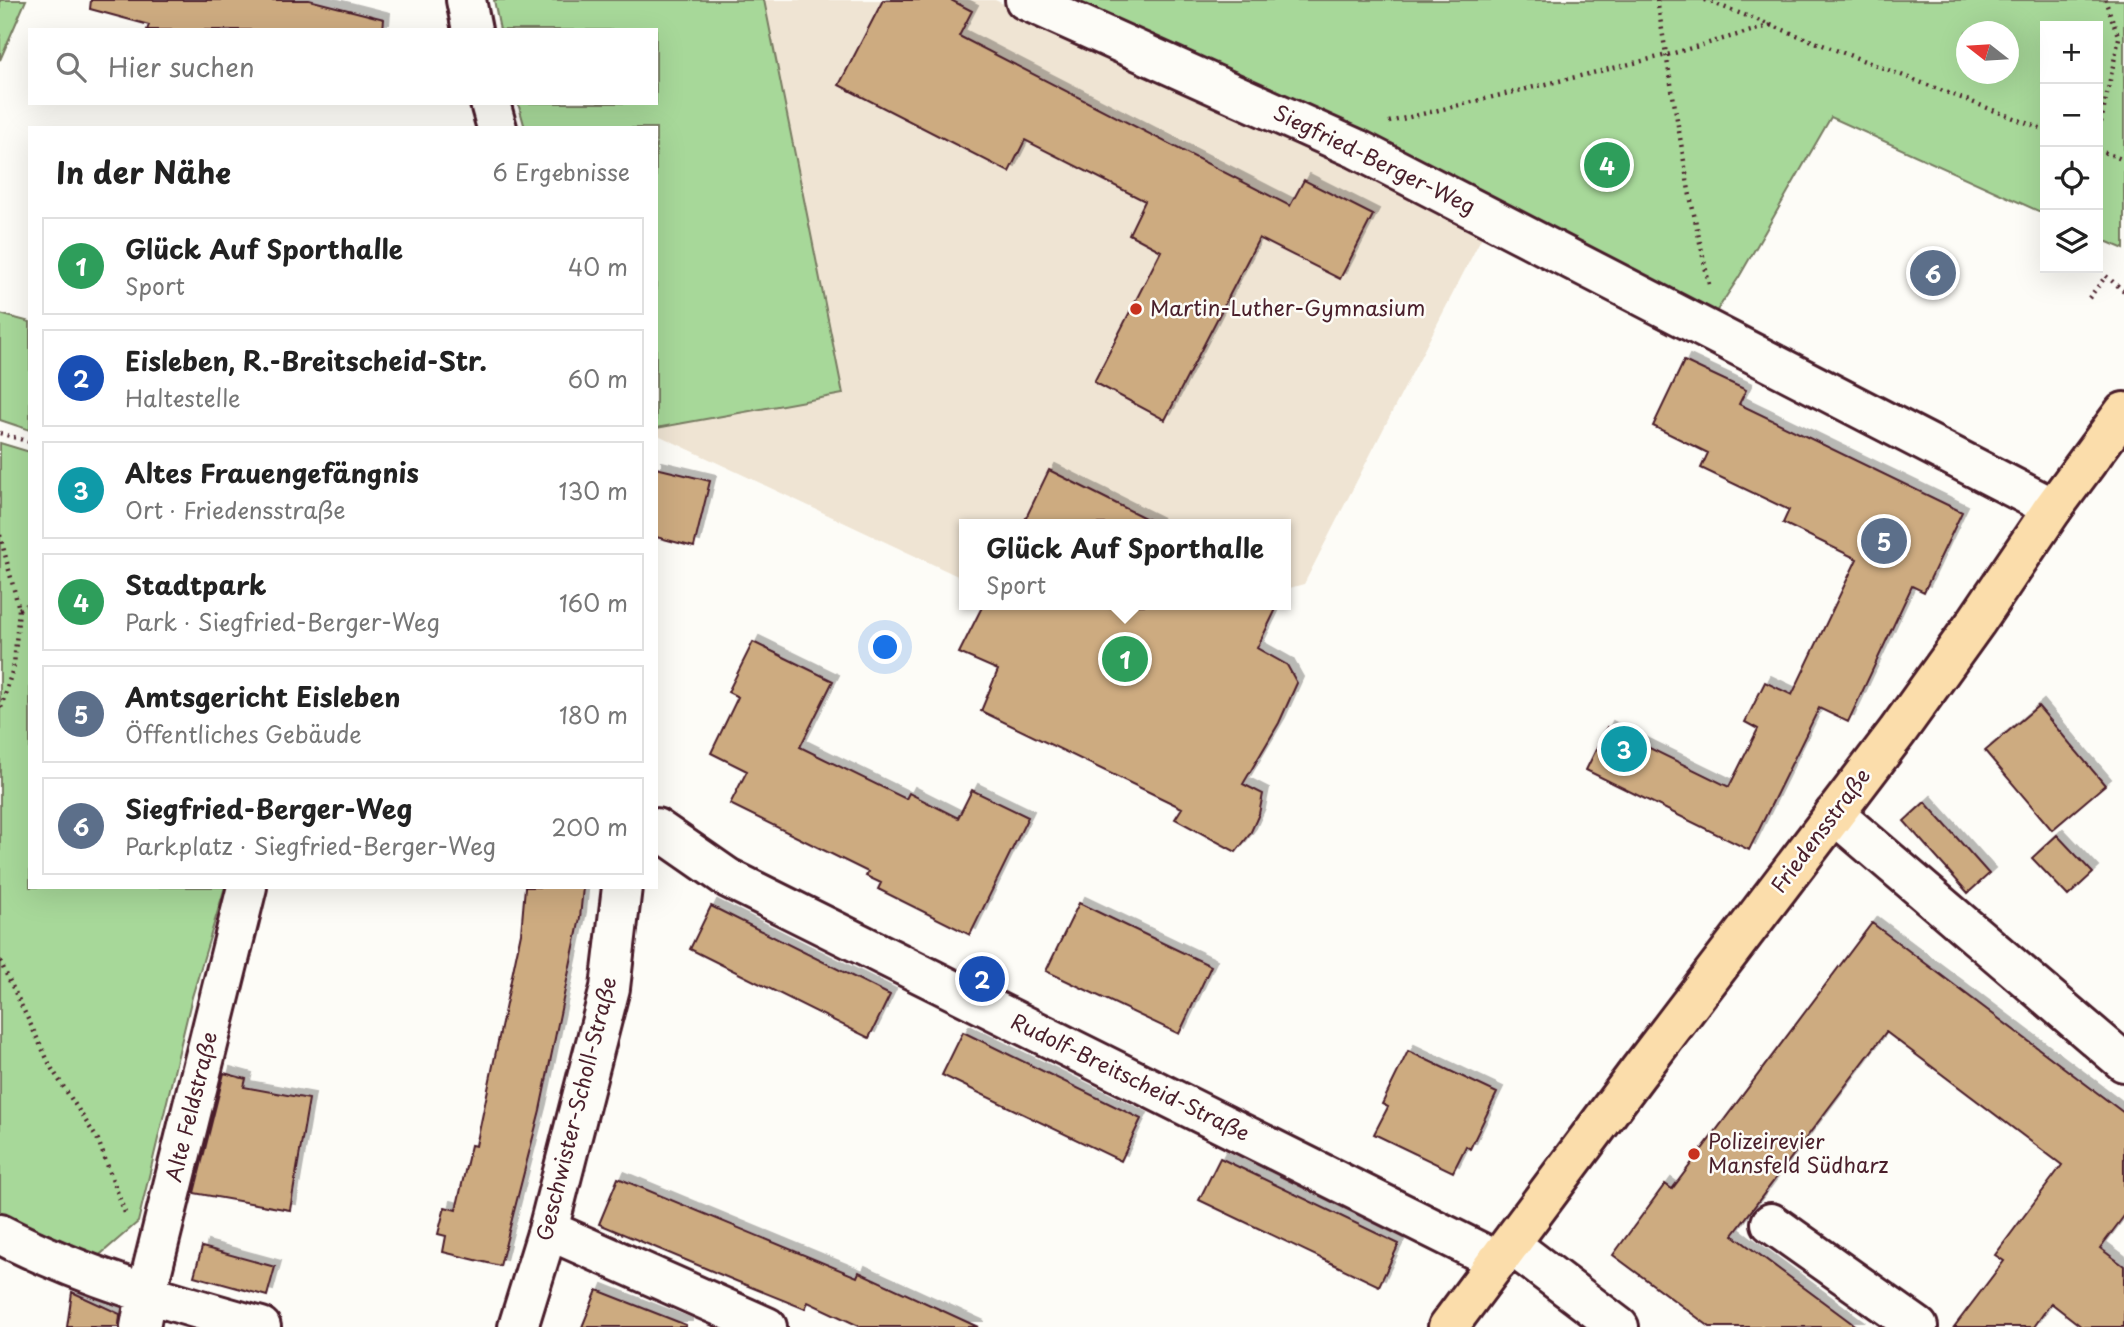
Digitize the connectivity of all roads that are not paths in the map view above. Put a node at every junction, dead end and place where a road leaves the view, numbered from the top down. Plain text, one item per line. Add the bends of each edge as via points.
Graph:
1 (466, 0) edge
2 (1025, 0) edge
3 (472, 28) edge
4 (491, 105) edge
5 (496, 126) edge
6 (2124, 412) edge
7 (2053, 508) junction
8 (1834, 814) junction
9 (658, 829) edge
10 (247, 889) edge
11 (622, 889) edge
12 (2124, 1062) edge
13 (1771, 1223) dead end
14 (548, 1230) junction
15 (0, 1234) edge
16 (1504, 1253) junction
17 (143, 1311) edge
18 (261, 1327) edge
19 (518, 1327) edge
20 (767, 1327) edge
21 (1448, 1327) edge
22 (1619, 1327) edge
23 (1918, 1327) edge

1 - 3 street
2 - 7 street, Siegfried-Berger-Weg via 1330,137
4 - 5 street
6 - 7 main road, Friedensstraße
7 - 8 main road, Friedensstraße via 1968,633
8 - 12 street
8 - 16 main road, Friedensstraße
9 - 16 street, Rudolf-Breitscheid-Straße via 728,878
10 - 17 street, Alte Feldstraße
11 - 14 street, Geschwister-Scholl-Straße via 610,988
13 - 23 street
14 - 19 street, Geschwister-Scholl-Straße
14 - 20 street
15 - 17 street
16 - 21 main road, Friedensstraße
16 - 22 street
17 - 18 street

